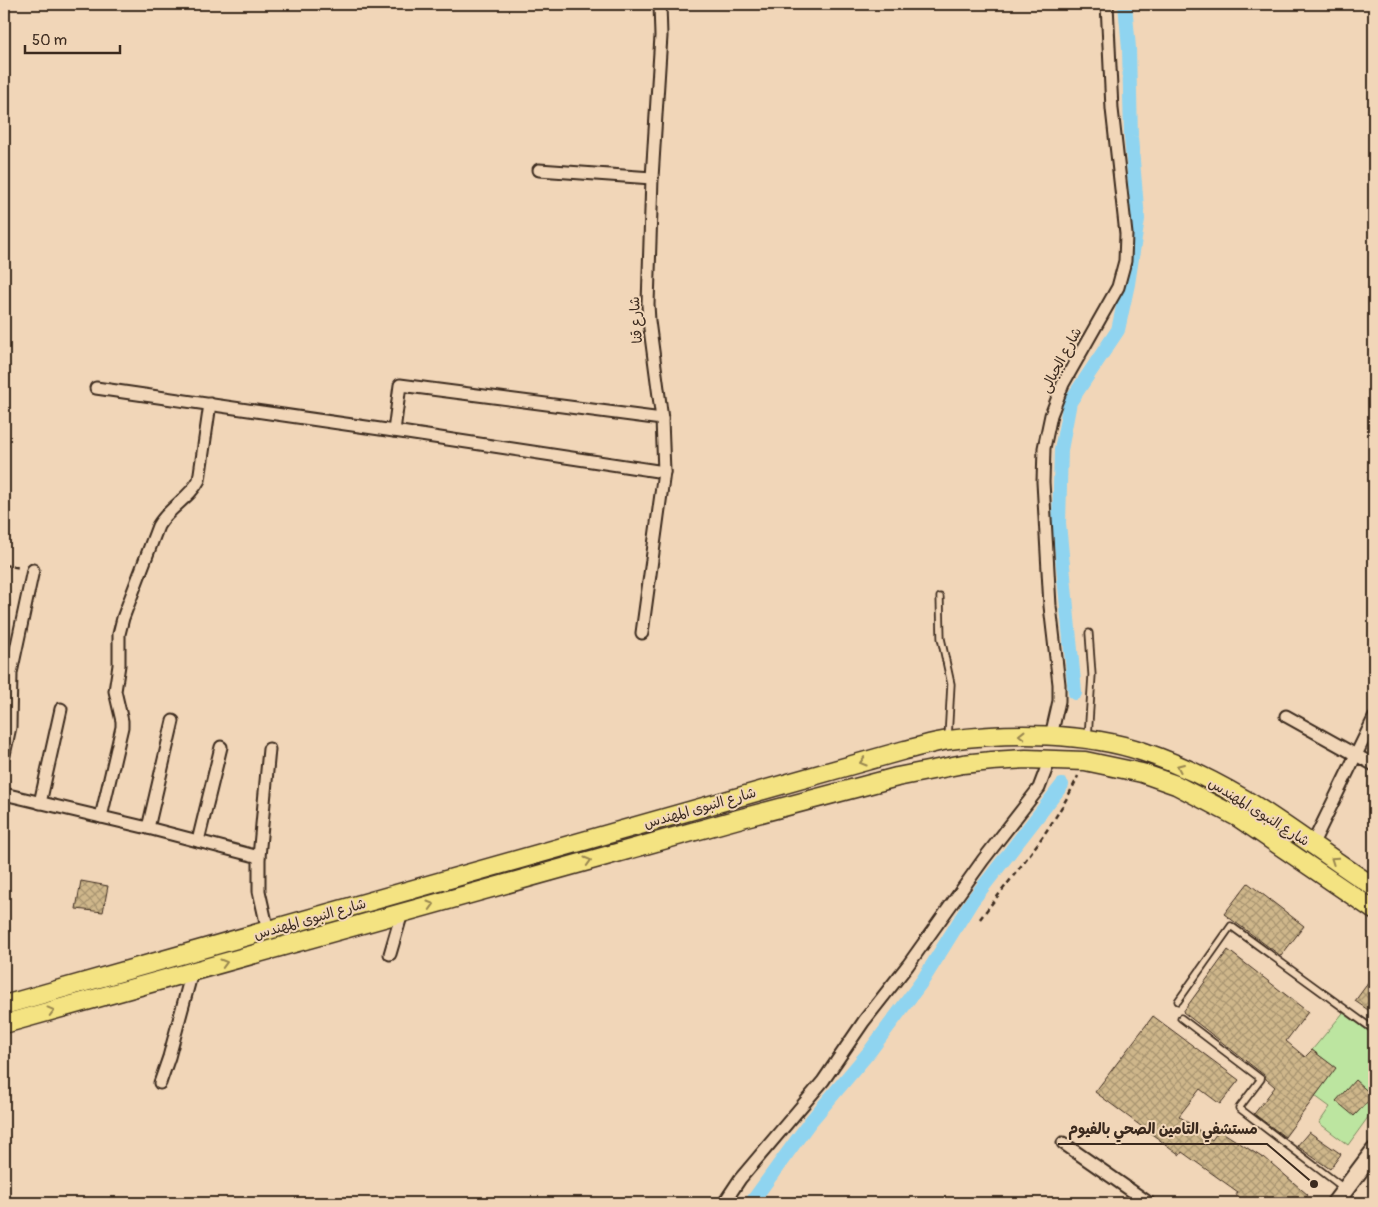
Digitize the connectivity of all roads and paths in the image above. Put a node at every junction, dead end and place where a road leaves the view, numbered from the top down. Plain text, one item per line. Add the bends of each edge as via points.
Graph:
1 (660, 4) edge
2 (1107, 4) edge
3 (539, 170) dead end
4 (652, 178) junction
5 (96, 388) dead end
6 (210, 404) junction
7 (662, 419) junction
8 (394, 430) junction
9 (664, 472) junction
10 (4, 566) edge
11 (33, 570) joint
12 (940, 597) dead end
13 (642, 633) dead end
14 (1090, 633) dead end
15 (61, 709) dead end
16 (1286, 716) dead end
17 (1374, 718) edge
18 (173, 721) dead end
19 (1051, 736) junction
20 (948, 740) junction
21 (1088, 740) junction
22 (221, 747) dead end
23 (269, 749) dead end
24 (4, 755) edge
25 (1357, 755) junction
26 (1050, 759) junction
27 (1085, 761) junction
28 (1374, 765) edge
29 (770, 788) junction
30 (4, 794) edge
31 (736, 797) junction
32 (40, 803) junction
33 (777, 808) junction
34 (102, 817) junction
35 (742, 818) junction
36 (148, 828) junction
37 (198, 841) junction
38 (1312, 845) junction
39 (259, 857) junction
40 (1374, 887) edge
41 (1374, 910) edge
42 (402, 913) junction
43 (980, 919) dead end
44 (268, 931) junction
45 (390, 954) dead end
46 (192, 972) junction
47 (1178, 1001) dead end
48 (4, 1005) edge
49 (1181, 1018) dead end
50 (4, 1024) edge
51 (1374, 1030) edge
52 (160, 1083) dead end
53 (1063, 1143) dead end
54 (1374, 1151) edge
55 (1369, 1168) edge
56 (1346, 1189) junction
57 (724, 1203) edge
58 (1149, 1203) edge
59 (1335, 1203) edge

1 - 4 street, شارع قنا
2 - 19 street, شارع الجبالى via 1112,110 1126,248 1122,274 1112,299 1057,399 1044,448 1049,587 1060,684
3 - 4 street
4 - 7 street, شارع قنا via 649,313
5 - 6 street
6 - 8 street
6 - 34 street via 199,480 158,526 123,618 115,691 122,727
7 - 8 street via 400,385
7 - 9 street, شارع قنا
8 - 9 street
9 - 13 street, شارع قنا
10 - 11 path
11 - 24 street via 11,673 10,727
12 - 20 lane via 941,638 951,684
14 - 21 lane via 1092,675
15 - 32 street
16 - 25 street
17 - 25 street
18 - 36 street
19 -> 20 main road, شارع النبوى المهندس via 1011,735
19 - 21 main road, شارع النبوى المهندس
20 -> 29 main road, شارع النبوى المهندس
38 -> 21 main road, شارع النبوى المهندس via 1246,800 1202,776 1143,751
22 - 37 street
23 - 39 street
25 - 28 street
25 - 38 street
26 - 27 main road, شارع النبوى المهندس
26 - 33 main road, شارع النبوى المهندس via 956,766 896,777
26 - 57 street via 1039,788 864,1021 823,1082
27 - 41 main road, شارع النبوى المهندس via 1160,779 1209,801
27 - 43 path via 1052,822
29 - 31 main road, شارع النبوى المهندس
29 - 33 main road via 770,799
30 - 32 street
31 - 35 main road via 742,807
31 - 44 main road, شارع النبوى المهندس
32 - 34 street
33 - 35 main road, شارع النبوى المهندس
34 - 36 street
42 -> 35 main road, شارع النبوى المهندس
36 - 37 street
37 - 39 street
40 -> 38 main road, شارع النبوى المهندس
39 - 44 street via 259,891
42 - 45 street
46 -> 42 main road, شارع النبوى المهندس
44 - 48 main road, شارع النبوى المهندس
50 -> 46 main road, شارع النبوى المهندس
46 - 52 street
47 - 51 lane via 1231,926
49 - 56 lane via 1260,1079 1239,1108
53 - 58 street
54 - 55 main road
55 - 56 main road
56 - 59 main road

